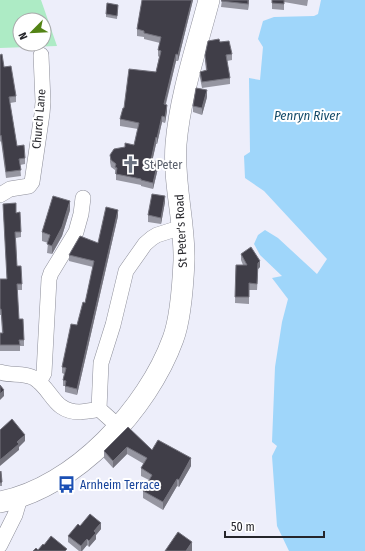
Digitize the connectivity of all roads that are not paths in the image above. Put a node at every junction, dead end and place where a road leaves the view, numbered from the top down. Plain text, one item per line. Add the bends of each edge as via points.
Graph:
1 (209, 0) edge
2 (41, 55) dead end
3 (0, 195) edge
4 (83, 198) dead end
5 (182, 227) junction
6 (0, 372) edge
7 (39, 382) junction
8 (99, 409) junction
9 (118, 426) junction
10 (10, 500) edge
11 (0, 546) edge

1 - 5 street, St Peter's Road via 184,94 176,143
2 - 3 street, Church Lane via 43,108 32,182 29,186 10,189
4 - 7 street via 76,232 49,279 44,373
5 - 8 street via 152,238 126,271 101,362
5 - 9 street, St Peter's Road via 182,294 173,338 152,381
6 - 7 street via 29,376
7 - 8 street via 57,404 67,410 74,412
8 - 9 street
9 - 10 street, St Peter's Road via 88,458 73,469 45,487
10 - 11 street via 15,515

